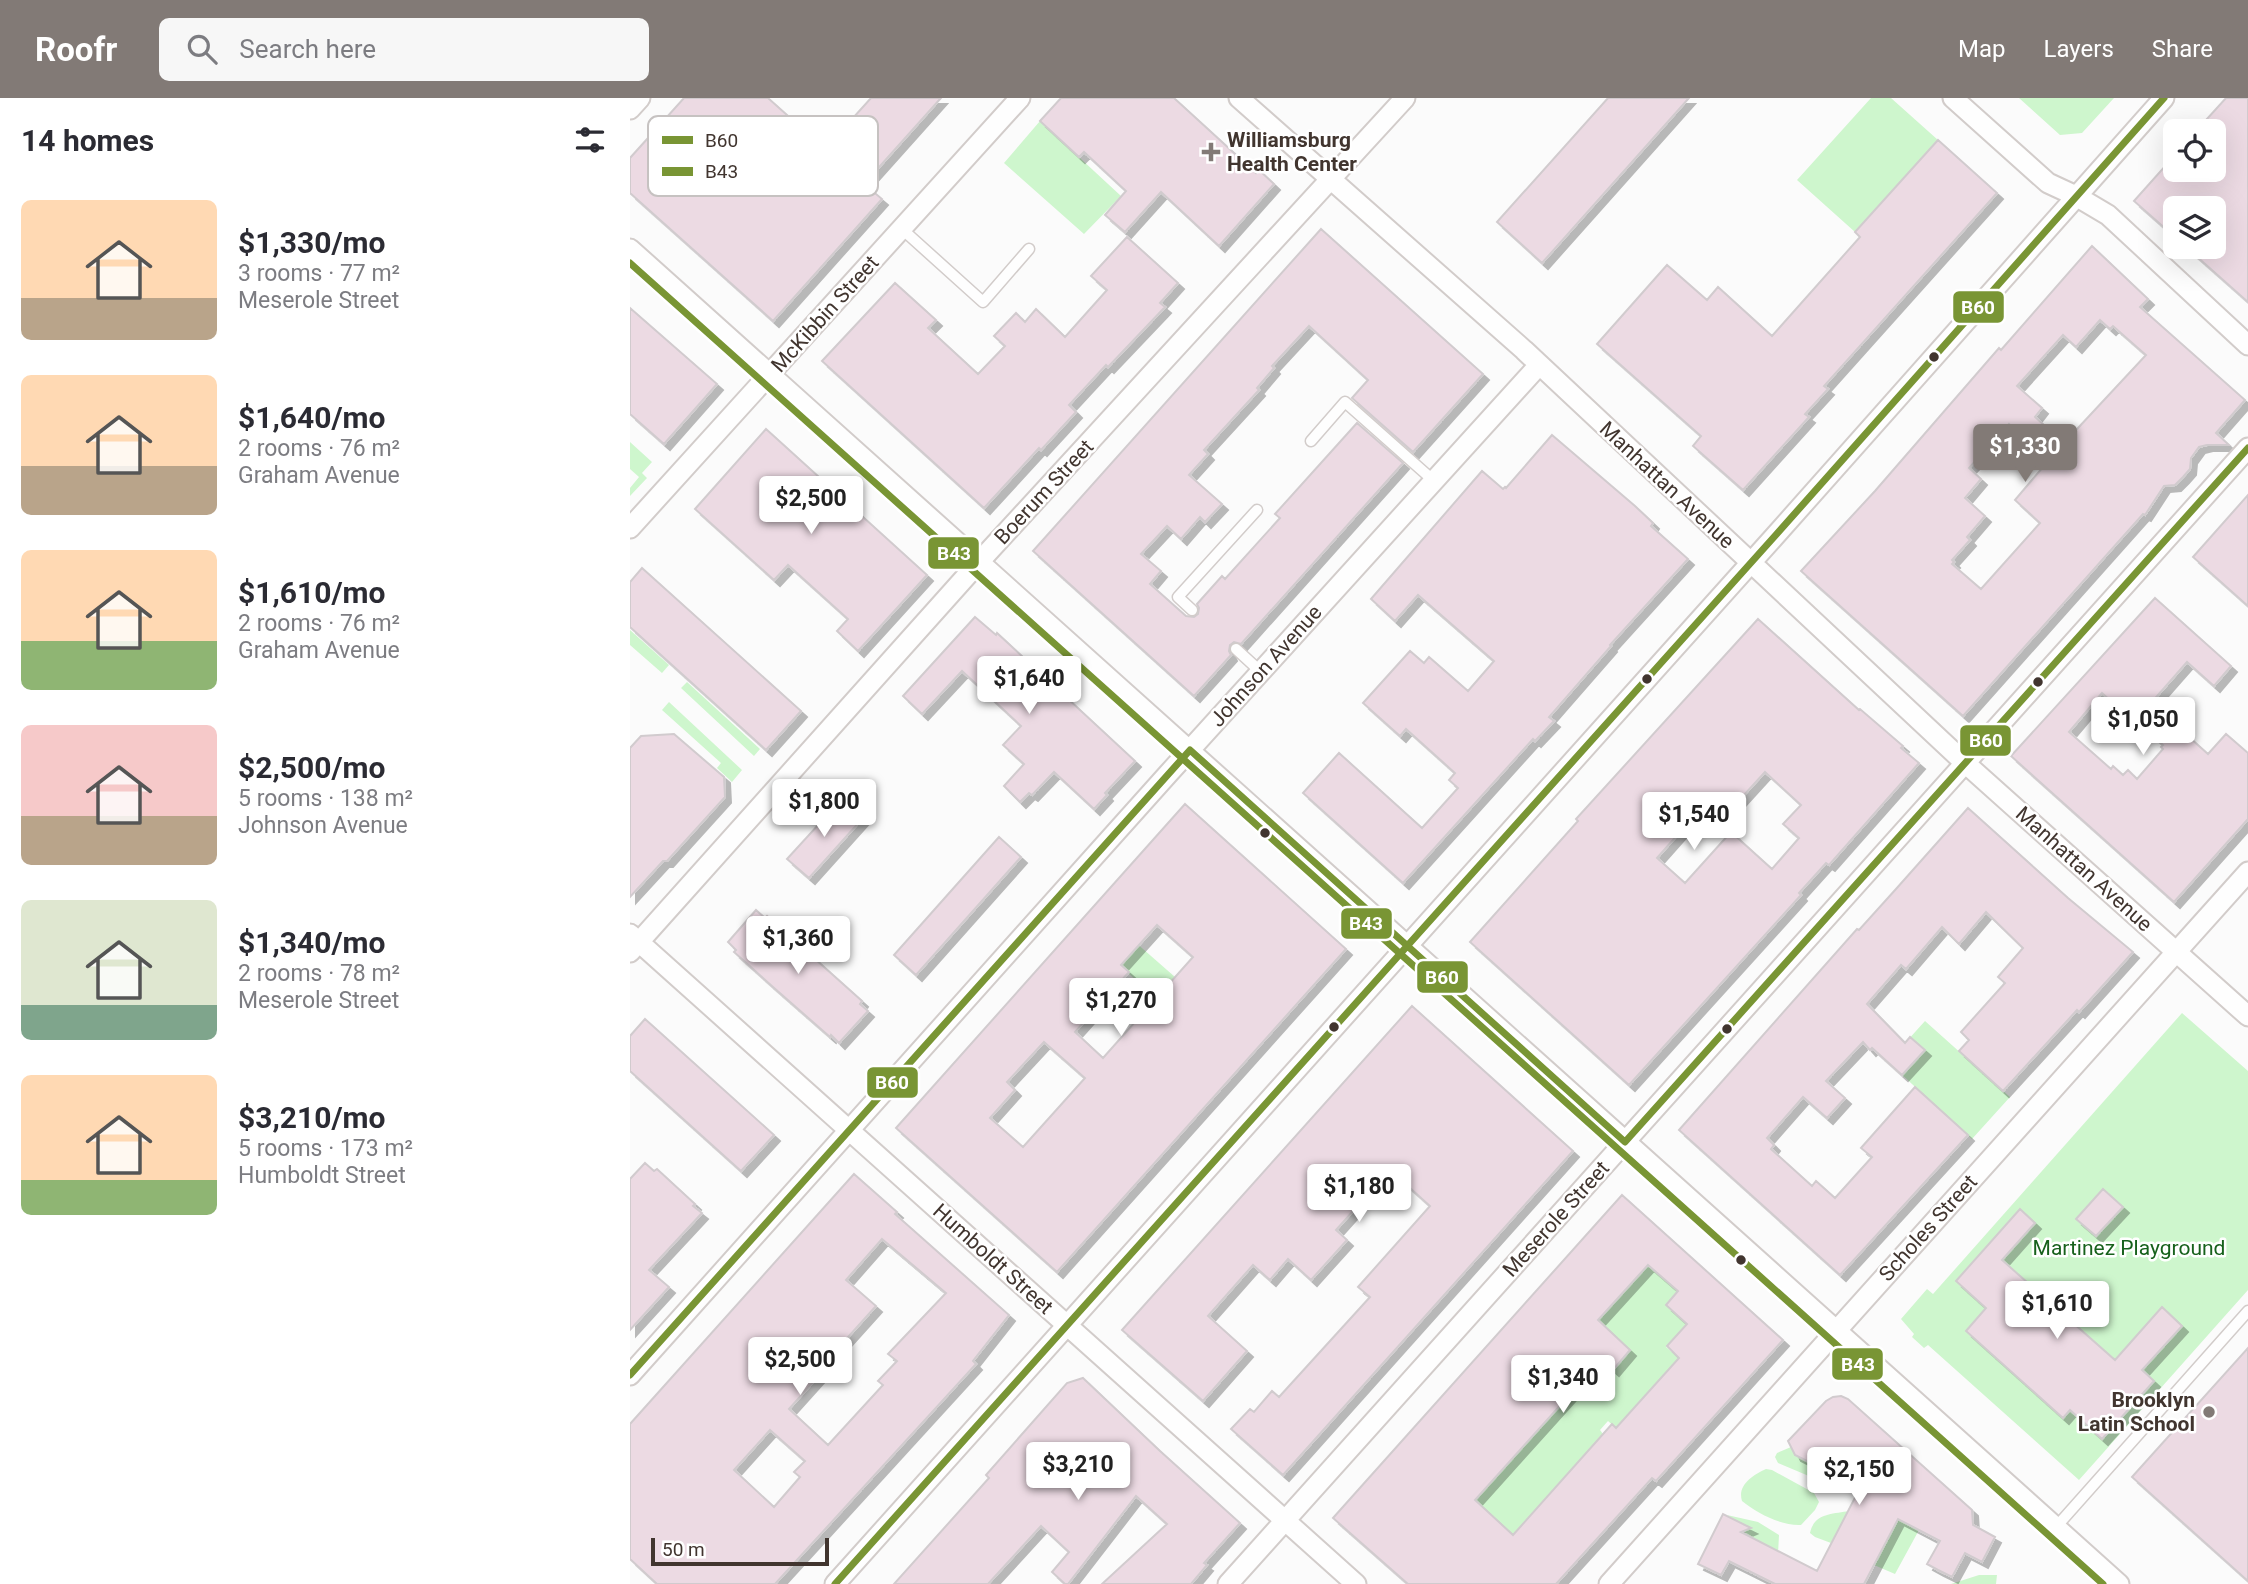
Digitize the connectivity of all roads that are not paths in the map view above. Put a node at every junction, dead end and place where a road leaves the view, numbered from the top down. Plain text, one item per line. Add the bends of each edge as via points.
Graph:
1 (640, 98) edge
2 (1020, 98) edge
3 (1239, 98) edge
4 (1405, 98) edge
5 (1954, 98) edge
6 (2164, 98) edge
7 (630, 109) edge
8 (1330, 180) junction
9 (2076, 196) junction
10 (902, 229) junction
11 (630, 249) edge
12 (1029, 249) dead end
13 (2248, 345) edge
14 (1538, 365) junction
15 (770, 375) junction
16 (1311, 440) dead end
17 (2248, 447) edge
18 (1434, 481) junction
19 (1257, 510) dead end
20 (630, 528) edge
21 (979, 562) junction
22 (1750, 562) junction
23 (1192, 610) dead end
24 (1236, 649) dead end
25 (1261, 672) junction
26 (1190, 750) junction
27 (1965, 763) junction
28 (2248, 872) edge
29 (633, 943) edge
30 (1407, 947) junction
31 (2177, 952) junction
32 (2248, 1016) edge
33 (849, 1130) junction
34 (1625, 1142) junction
35 (2248, 1311) edge
36 (1067, 1325) junction
37 (1836, 1330) junction
38 (630, 1375) edge
39 (1285, 1521) junction
40 (2056, 1527) junction
41 (835, 1584) edge
42 (1228, 1584) edge
43 (1356, 1584) edge
44 (1609, 1584) edge
45 (2119, 1584) edge

1 - 7 street
2 - 10 street, McKibbin Street
3 - 8 street, Manhattan Avenue
4 - 8 street, Boerum Street
5 - 9 street via 2048,183
6 - 9 street
8 - 14 street, Manhattan Avenue
8 - 21 street, Boerum Street
9 - 13 street via 2108,215
9 - 22 street
10 - 12 lane via 983,302
10 - 15 street, McKibbin Street
11 - 15 street
14 - 18 street, Johnson Avenue
14 - 22 street, Manhattan Avenue
15 - 20 street, McKibbin Street
15 - 21 street
16 - 18 lane via 1345,402
17 - 27 street, Meserole Street
18 - 25 street, Johnson Avenue
19 - 23 lane via 1178,597
21 - 26 street
21 - 29 street, Boerum Street
22 - 27 street, Manhattan Avenue
22 - 30 street
24 - 25 lane
25 - 26 street, Johnson Avenue
26 - 30 street
26 - 33 street, Johnson Avenue
27 - 31 street, Manhattan Avenue
27 - 34 street, Meserole Street
28 - 31 street, Scholes Street
29 - 33 street, Humboldt Street
30 - 34 street
30 - 36 street
31 - 32 street, Manhattan Avenue
31 - 37 street, Scholes Street
33 - 36 street, Humboldt Street
33 - 38 street, Johnson Avenue
34 - 37 street
34 - 39 street, Meserole Street
35 - 40 lane
36 - 39 street, Humboldt Street
36 - 41 street
37 - 40 street
37 - 44 street, Scholes Street
39 - 42 street, Meserole Street
39 - 43 street, Humboldt Street
40 - 45 street

